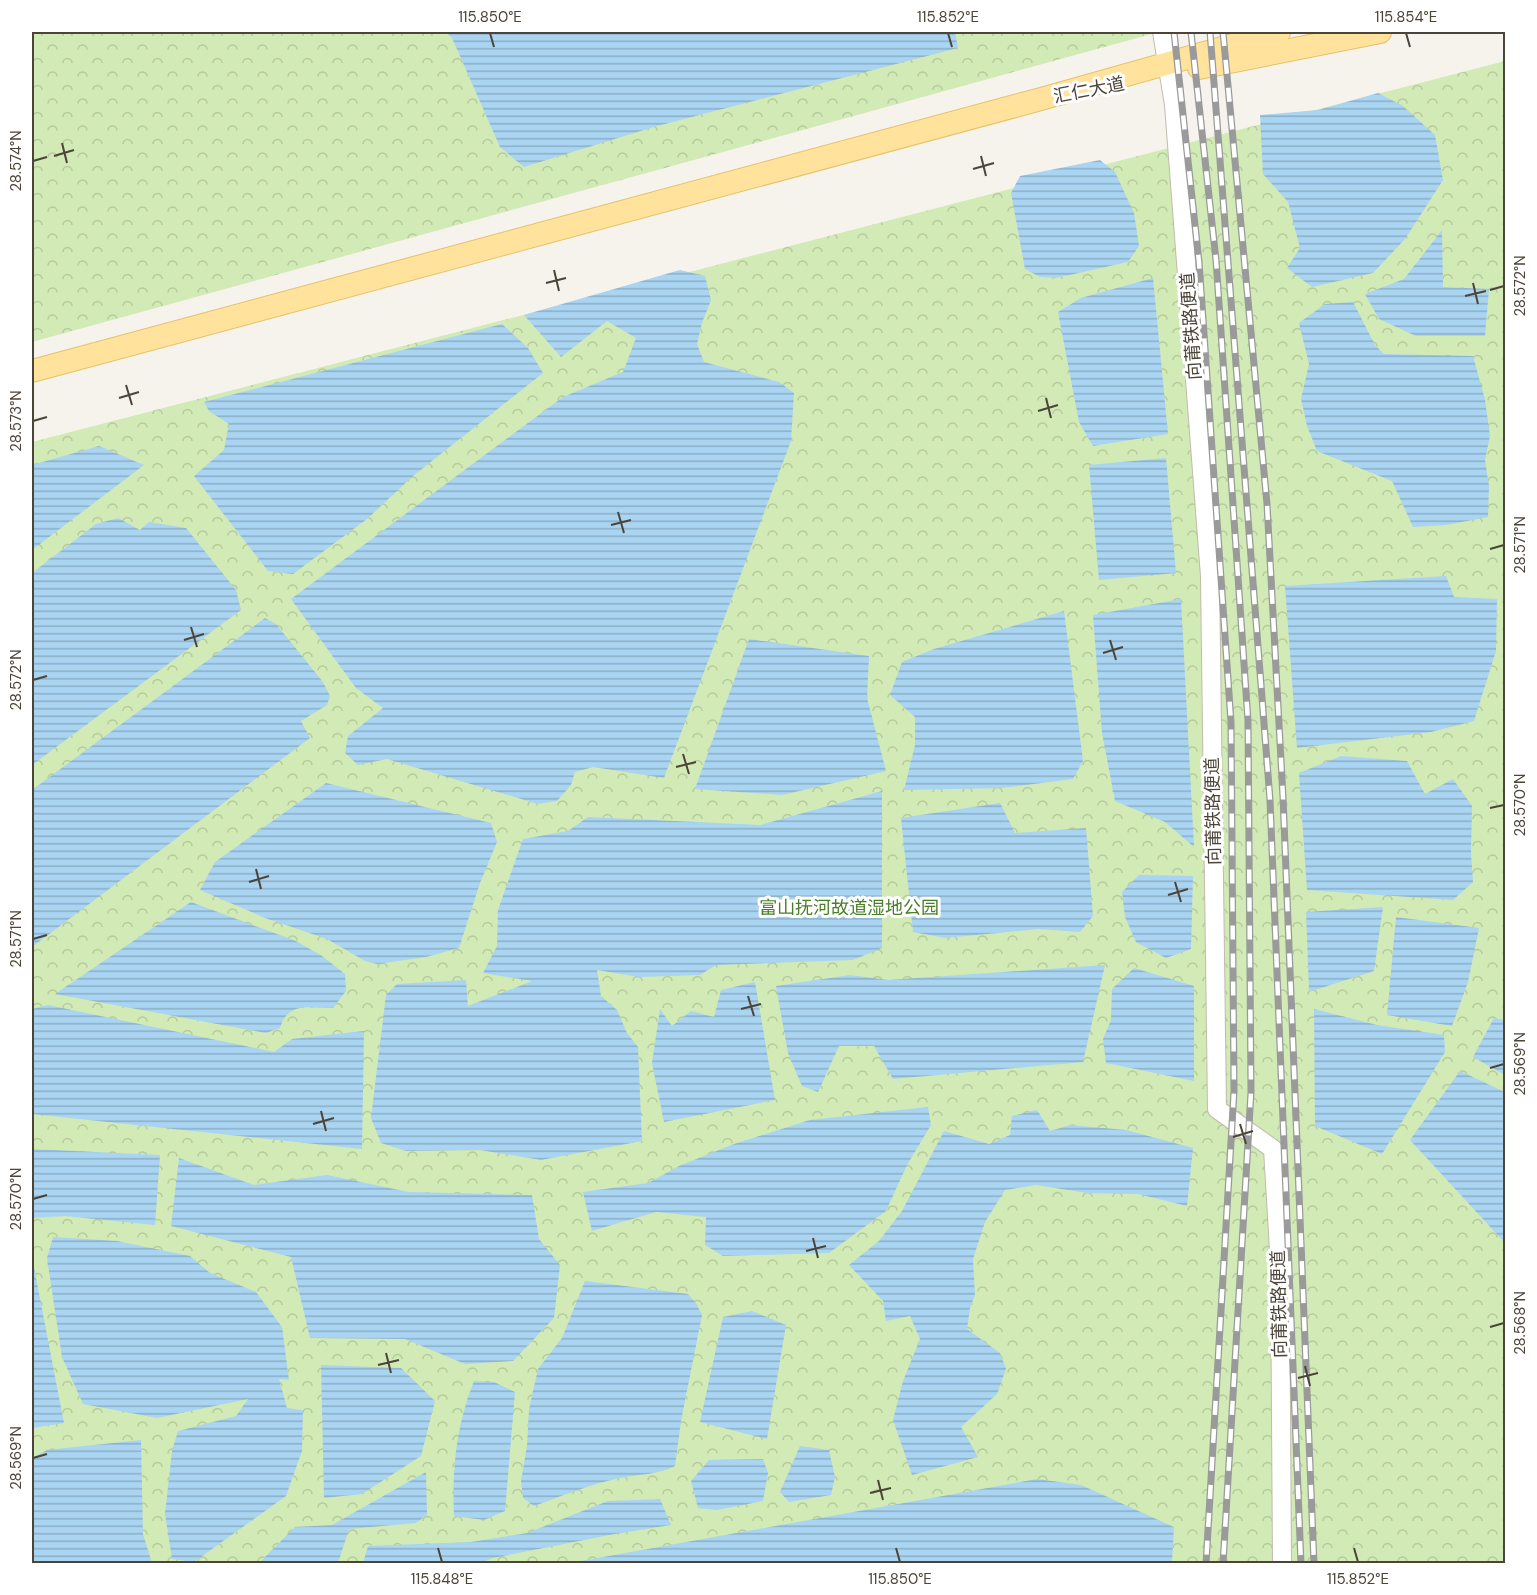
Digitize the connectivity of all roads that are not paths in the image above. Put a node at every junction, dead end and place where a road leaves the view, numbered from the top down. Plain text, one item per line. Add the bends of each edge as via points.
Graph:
1 (1162, 32) edge
2 (1279, 32) edge
3 (1380, 32) edge
4 (1168, 69) junction
5 (32, 371) edge
6 (1282, 1563) edge

1 - 4 lane, 向莆铁路便道
2 - 4 main road, 汇仁大道
3 - 4 main road, 汇仁大道
4 - 5 main road, 汇仁大道 via 1041,99
4 - 6 lane, 向莆铁路便道 via 1174,105 1210,576 1217,1109 1273,1149 1280,1267

